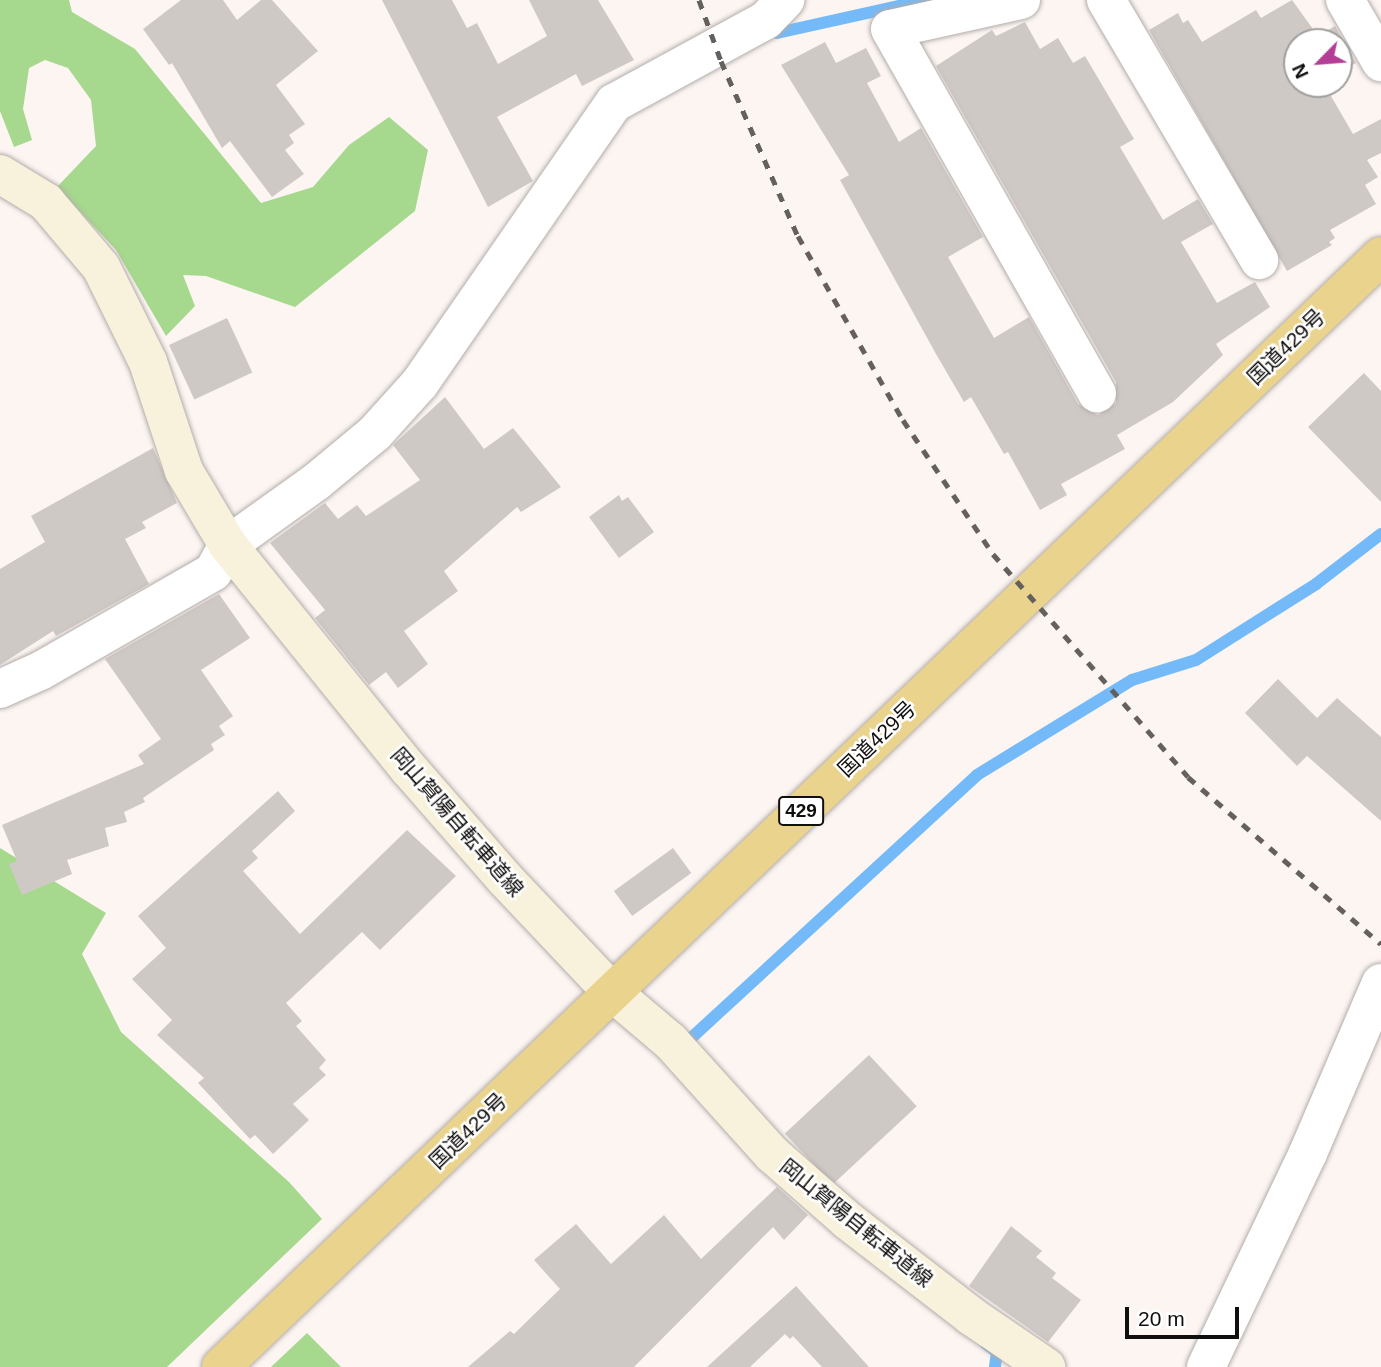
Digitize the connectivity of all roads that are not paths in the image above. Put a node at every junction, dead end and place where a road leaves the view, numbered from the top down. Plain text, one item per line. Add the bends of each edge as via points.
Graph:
1 (785, 0) edge
2 (1021, 0) edge
3 (1106, 0) edge
4 (1345, 0) edge
5 (1381, 62) edge
6 (0, 174) edge
7 (1381, 256) edge
8 (1259, 260) dead end
9 (1097, 393) dead end
10 (228, 545) junction
11 (0, 689) edge
12 (1381, 983) edge
13 (612, 992) junction
14 (221, 1367) edge
15 (1046, 1367) edge
16 (1206, 1367) edge

1 - 10 street via 766,20 614,103 420,383 375,433
2 - 9 street via 890,29
3 - 8 street
4 - 5 street
6 - 10 main road, 岡山賀陽自転車道線 via 46,202 101,267 148,362 184,471
7 - 13 highway, 国道429号 / 429
10 - 11 street via 213,572 42,670
10 - 13 main road, 岡山賀陽自転車道線 via 409,769
12 - 16 street via 1308,1153
13 - 14 highway, 国道429号 / 429
13 - 15 main road, 岡山賀陽自転車道線 via 671,1042 772,1154 847,1220 971,1316

